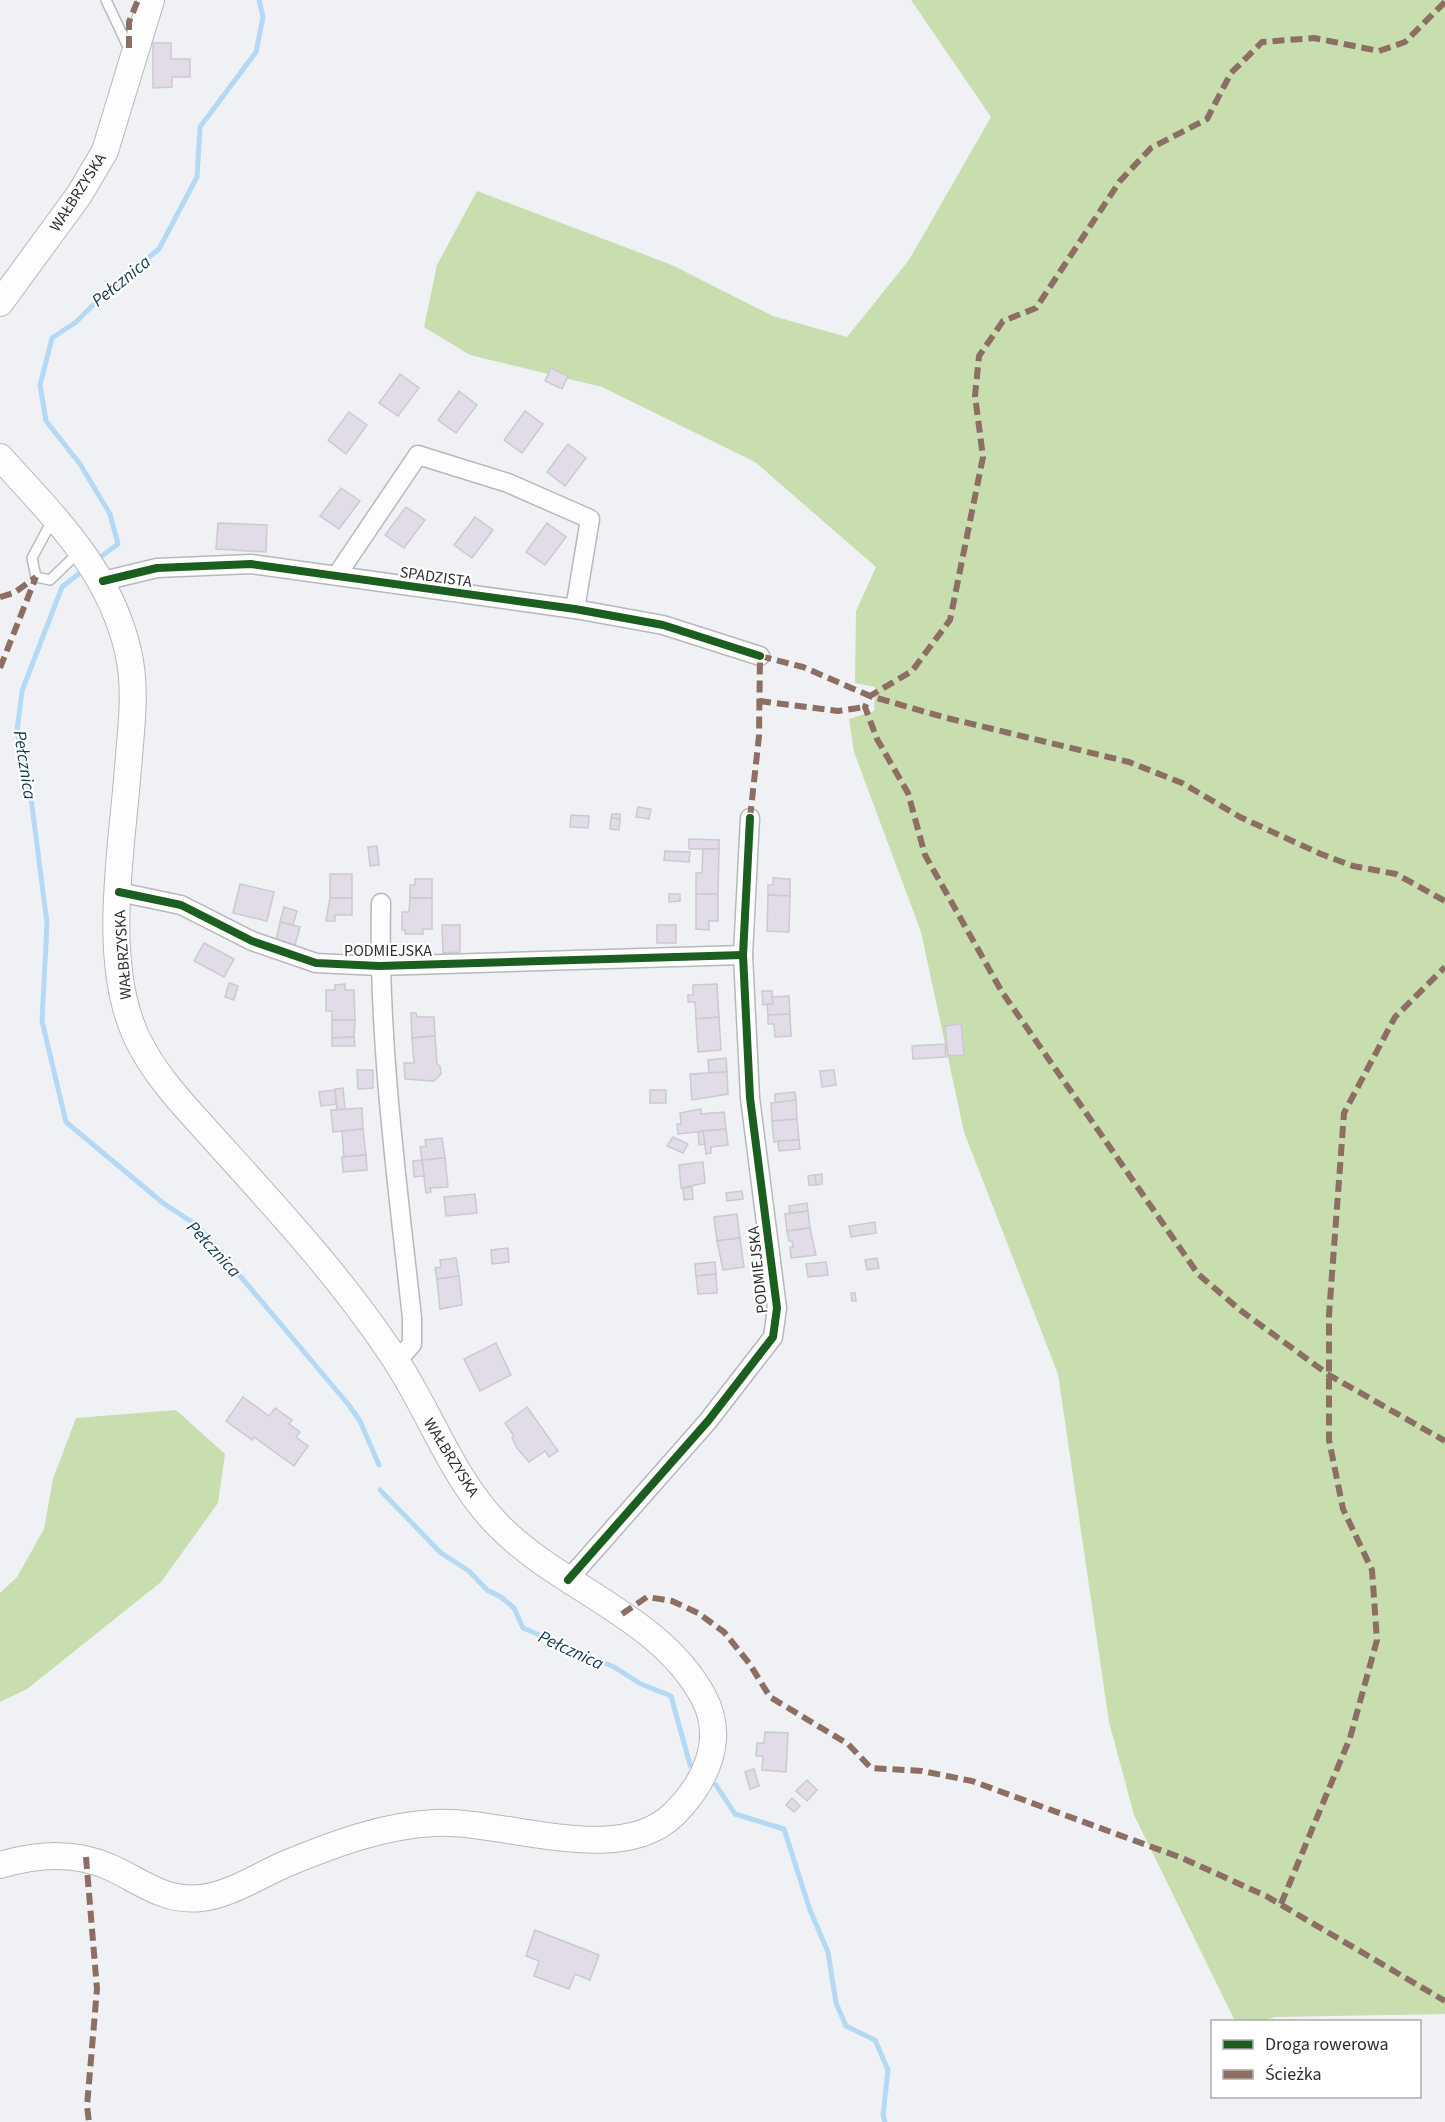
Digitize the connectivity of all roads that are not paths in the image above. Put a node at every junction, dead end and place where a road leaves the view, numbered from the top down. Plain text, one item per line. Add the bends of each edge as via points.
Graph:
1 (106, 0) edge
2 (151, 0) edge
3 (134, 58) junction
4 (0, 303) edge
5 (0, 457) edge
6 (54, 517) junction
7 (92, 565) junction
8 (337, 575) junction
9 (575, 609) junction
10 (760, 656) dead end
11 (750, 818) dead end
12 (118, 892) junction
13 (381, 903) dead end
14 (743, 955) junction
15 (380, 966) junction
16 (396, 1361) junction
17 (568, 1580) junction
18 (0, 1865) edge

1 - 3 lane
2 - 3 main road, WAŁBRZYSKA
3 - 4 main road, WAŁBRZYSKA via 105,151 79,195
5 - 6 main road, WAŁBRZYSKA
6 - 7 main road, WAŁBRZYSKA
6 - 7 lane via 32,558 36,577 50,580
7 - 8 street, SPADZISTA via 157,568 251,564
7 - 12 main road, WAŁBRZYSKA via 128,651 133,705
8 - 9 street, SPADZISTA
8 - 9 street via 418,455 508,483 590,519
9 - 10 street, SPADZISTA via 663,625
11 - 14 street, PODMIEJSKA
12 - 15 street, PODMIEJSKA via 181,905 252,941 316,963
12 - 16 main road, WAŁBRZYSKA via 121,987 134,1032 148,1059 169,1090 330,1270
13 - 15 street, PODMIEJSKA
14 - 15 street, PODMIEJSKA
14 - 17 street, PODMIEJSKA via 750,1098 777,1308 773,1337 708,1421
15 - 16 street, PODMIEJSKA via 386,1085 412,1318 412,1344
16 - 17 main road, WAŁBRZYSKA via 465,1484 498,1525
17 - 18 main road, WAŁBRZYSKA via 658,1641 690,1676 713,1719 709,1764 693,1792 671,1817 648,1832 616,1841 486,1825 435,1823 401,1828 350,1840 204,1898 171,1898 86,1857 50,1855

